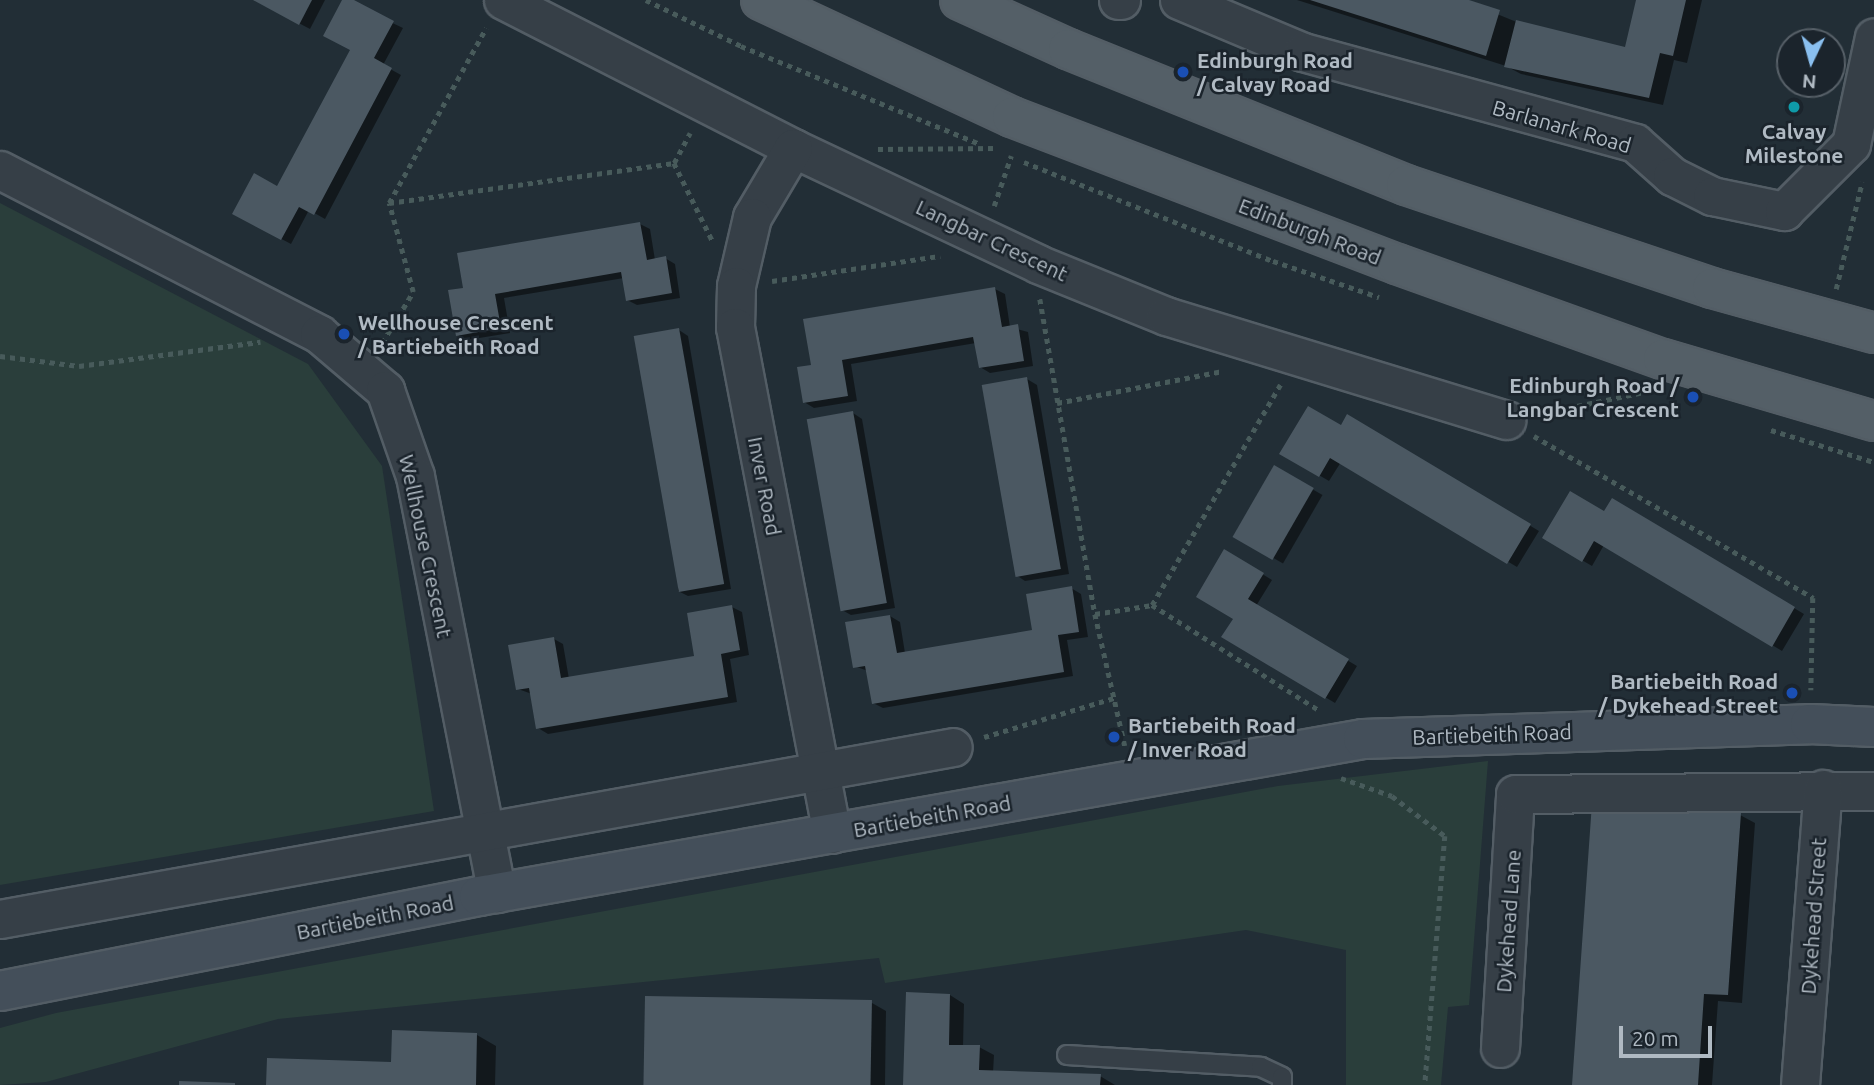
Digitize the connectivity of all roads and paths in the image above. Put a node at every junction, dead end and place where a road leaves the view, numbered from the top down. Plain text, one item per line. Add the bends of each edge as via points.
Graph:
1 (646, 0) edge
2 (761, 0) edge
3 (960, 0) edge
4 (1179, 0) edge
5 (495, 12) edge
6 (1874, 37) edge
7 (1860, 125) edge
8 (793, 148) junction
9 (997, 150) dead end
10 (1011, 156) dead end
11 (0, 170) edge
12 (389, 203) junction
13 (983, 237) junction
14 (950, 255) dead end
15 (1038, 264) junction
16 (736, 286) junction
17 (1834, 296) junction
18 (1874, 333) edge
19 (266, 341) dead end
20 (0, 356) edge
21 (1296, 356) junction
22 (1663, 359) junction
23 (1230, 369) dead end
24 (364, 372) junction
25 (1057, 403) junction
26 (1506, 420) junction
27 (1874, 421) edge
28 (1152, 605) junction
29 (1095, 614) junction
30 (1114, 698) junction
31 (1810, 724) junction
32 (1874, 727) edge
33 (1347, 742) junction
34 (953, 747) joint
35 (819, 772) junction
36 (1133, 780) junction
37 (1823, 789) junction
38 (1874, 791) edge
39 (484, 833) junction
40 (832, 834) junction
41 (497, 893) junction
42 (0, 919) edge
43 (0, 991) edge
44 (1500, 1048) dead end
45 (1068, 1055) dead end
46 (1282, 1085) edge
47 (1426, 1085) edge
48 (1800, 1085) edge

1 - 9 path via 741,46
2 - 22 main road, Edinburgh Road via 1012,117 1396,264
3 - 17 main road via 1068,49 1406,185 1712,288
4 - 7 street, Barlanark Road via 1303,52 1635,143 1672,176 1712,196 1783,211
5 - 8 street, Langbar Crescent
5 - 12 path
6 - 7 street
7 - 17 path via 1869,152
8 - 13 street, Langbar Crescent
8 - 16 street, Inver Road via 752,217
10 - 13 path
11 - 24 street, Wellhouse Crescent via 319,334
12 - 16 path via 674,163
12 - 24 path via 413,292
13 - 15 street, Langbar Crescent
14 - 16 path
15 - 21 street, Langbar Crescent via 1166,316
15 - 25 path
16 - 35 street, Inver Road via 735,327
17 - 18 main road
19 - 20 path via 79,366
21 - 26 street, Langbar Crescent
21 - 28 path
22 - 26 path via 1653,390
22 - 27 main road, Edinburgh Road
23 - 25 path
24 - 39 street, Wellhouse Crescent via 385,390 415,476
25 - 29 path
26 - 31 path via 1813,598
28 - 29 path
28 - 33 path
29 - 30 path
30 - 34 path
30 - 36 path
31 - 32 street, Bartiebeith Road
31 - 33 street, Bartiebeith Road
33 - 36 street, Bartiebeith Road
33 - 47 path via 1339,778 1392,796 1445,836
34 - 35 street
35 - 39 street
35 - 40 street, Inver Road
36 - 40 street, Bartiebeith Road
37 - 38 street
37 - 44 street, Dykehead Lane via 1515,794
37 - 48 street, Dykehead Street
39 - 41 street, Wellhouse Crescent
39 - 42 street
40 - 41 street, Bartiebeith Road
41 - 43 street, Bartiebeith Road
45 - 46 lane via 1261,1067 1282,1077

